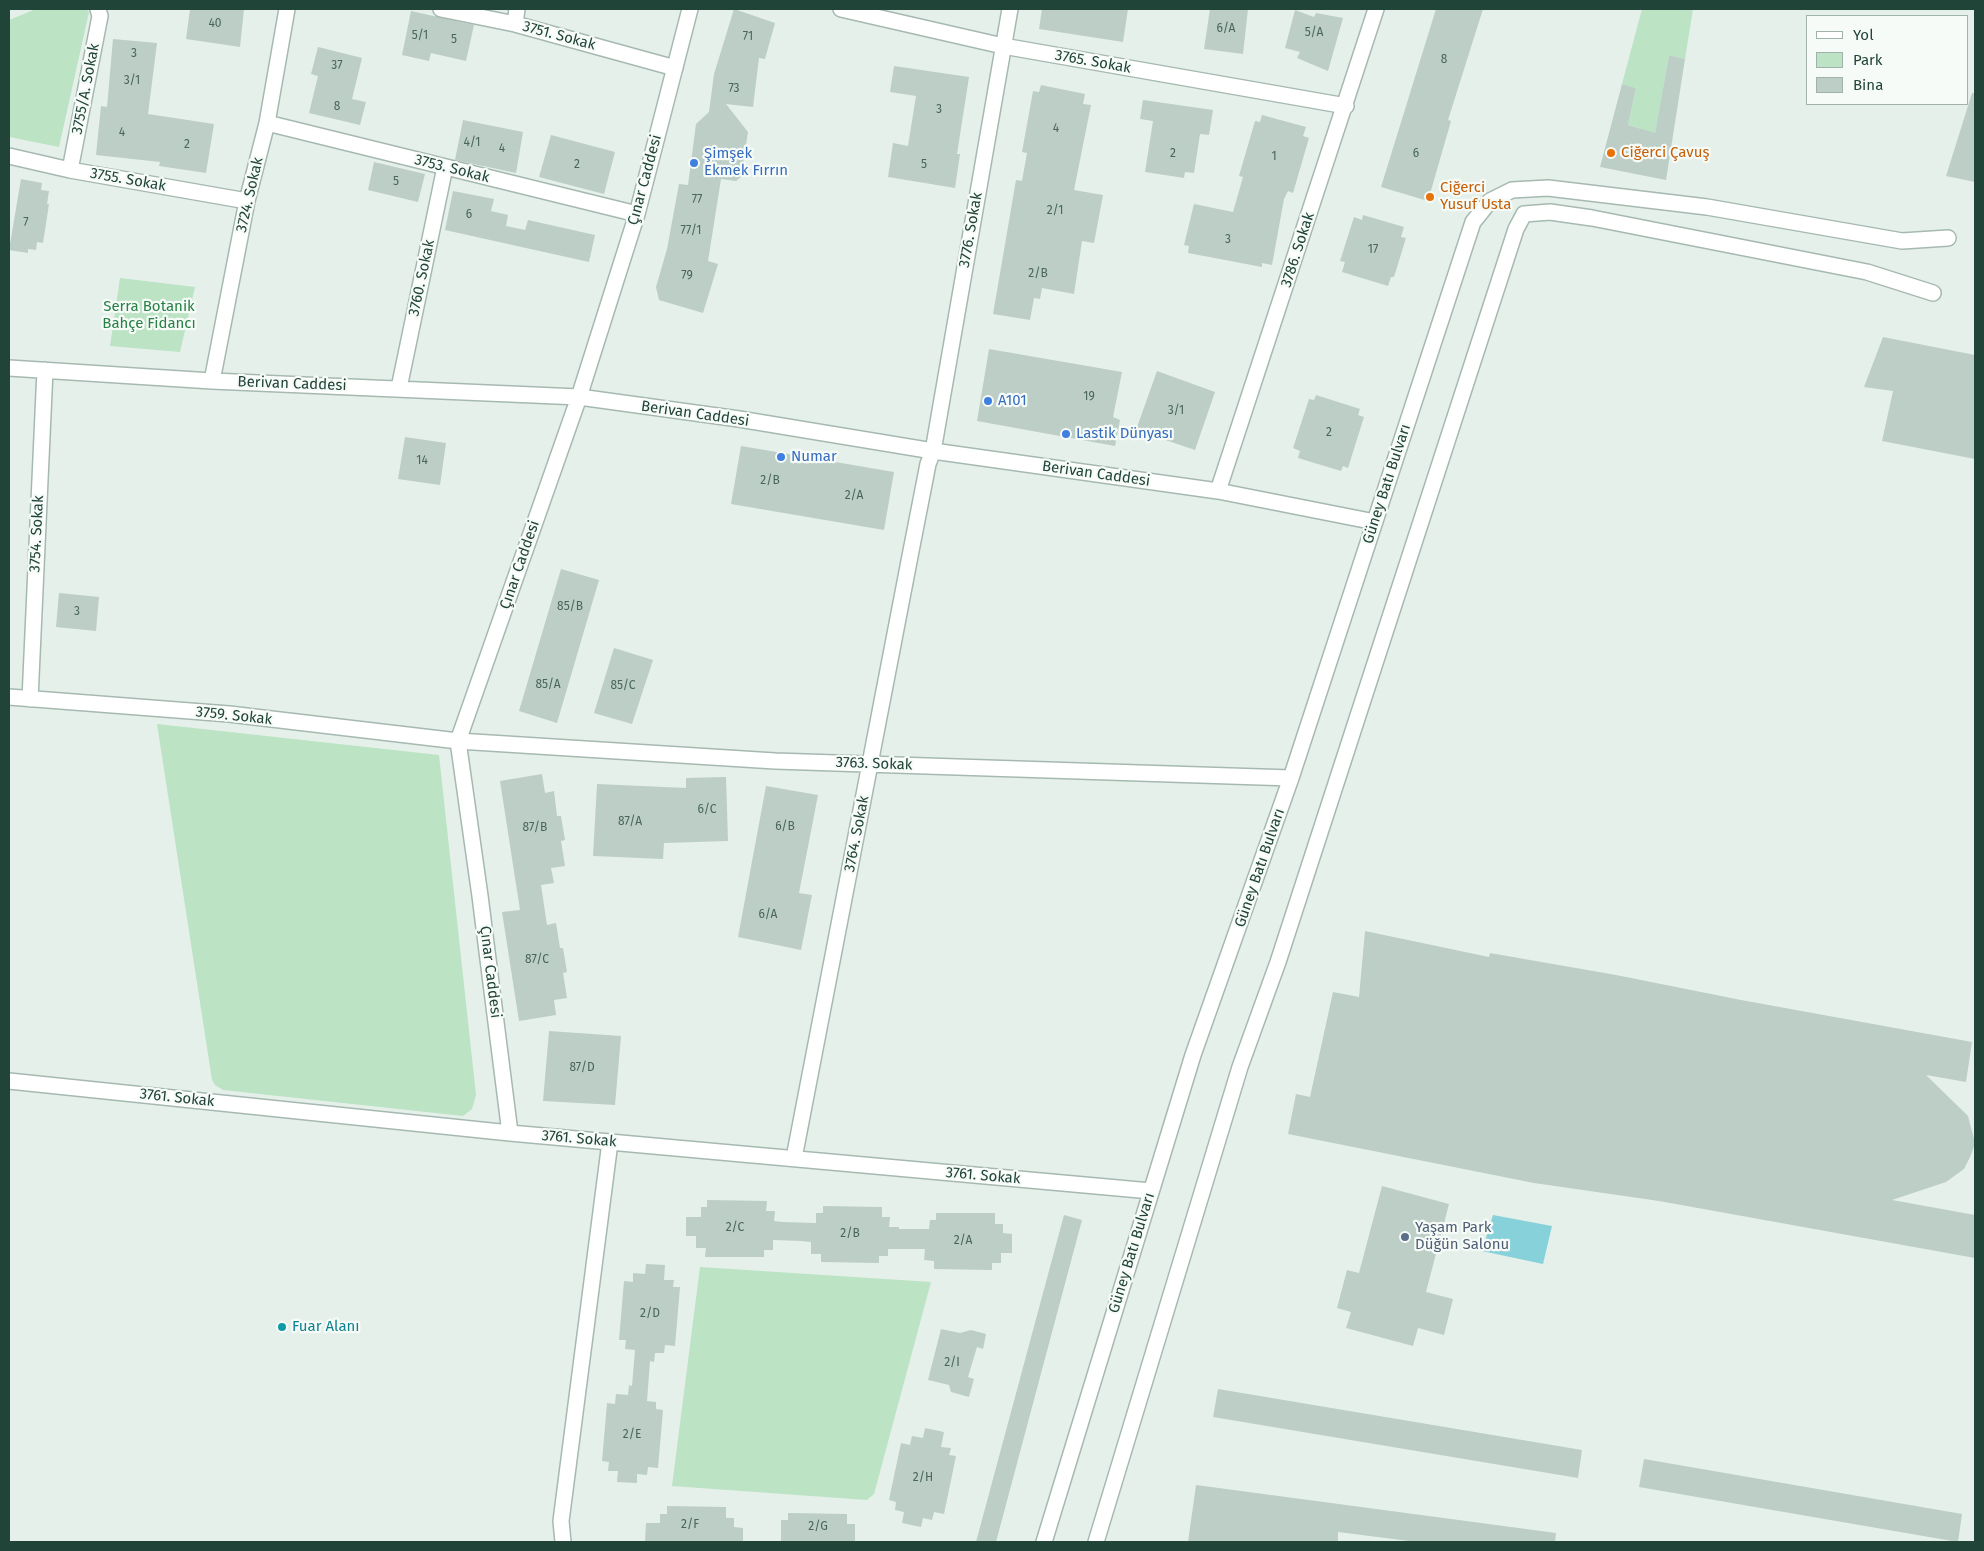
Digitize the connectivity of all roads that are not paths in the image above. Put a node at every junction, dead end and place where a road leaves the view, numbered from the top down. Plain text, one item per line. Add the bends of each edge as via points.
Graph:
1 (98, 9) edge
2 (287, 9) edge
3 (441, 9) edge
4 (518, 9) edge
5 (690, 9) edge
6 (841, 9) edge
7 (1010, 9) edge
8 (1376, 9) edge
9 (514, 24) junction
10 (1002, 46) junction
11 (675, 68) junction
12 (1346, 106) junction
13 (267, 123) junction
14 (9, 156) edge
15 (445, 168) junction
16 (70, 170) junction
17 (247, 200) junction
18 (637, 214) junction
19 (1948, 238) dead end
20 (1933, 294) dead end
21 (9, 368) edge
22 (45, 370) junction
23 (212, 381) junction
24 (399, 388) junction
25 (579, 397) junction
26 (933, 451) junction
27 (1218, 491) junction
28 (1375, 522) junction
29 (9, 697) edge
30 (30, 699) junction
31 (458, 741) junction
32 (871, 764) junction
33 (1291, 778) junction
34 (9, 1081) edge
35 (510, 1132) junction
36 (610, 1142) junction
37 (794, 1158) junction
38 (1151, 1191) junction
39 (564, 1542) edge
40 (1044, 1542) edge
41 (1096, 1542) edge

1 - 16 street, 3755/A. Sokak via 100,16
2 - 13 street, 3724. Sokak
3 - 9 street, 3751. Sokak
4 - 9 street
5 - 11 street, Çınar Caddesi
6 - 10 street, 3765. Sokak
7 - 10 street, 3776. Sokak
8 - 12 street, 3786. Sokak
9 - 11 street, 3751. Sokak
10 - 12 street, 3765. Sokak
10 - 26 street, 3776. Sokak
11 - 18 street, Çınar Caddesi
12 - 27 street, 3786. Sokak
13 - 15 street, 3753. Sokak
13 - 17 street, 3724. Sokak
14 - 16 street, 3755. Sokak
15 - 18 street, 3753. Sokak
15 - 24 street, 3760. Sokak
16 - 17 street, 3755. Sokak
17 - 23 street, 3724. Sokak
18 - 25 street, Çınar Caddesi
19 - 28 street, Güney Batı Bulvarı via 1902,241 1708,207 1548,188 1512,190 1490,201 1473,222
20 - 41 street via 1867,272 1592,218 1550,212 1524,214 1516,229 1278,962 1240,1067
21 - 22 street, Berivan Caddesi
22 - 23 street, Berivan Caddesi
22 - 30 street, 3754. Sokak
23 - 24 street, Berivan Caddesi
24 - 25 street, Berivan Caddesi
25 - 26 street, Berivan Caddesi
25 - 31 street, Çınar Caddesi
26 - 27 street, Berivan Caddesi
26 - 32 street, 3764. Sokak via 910,551
27 - 28 street, Berivan Caddesi
28 - 33 street, Güney Batı Bulvarı
29 - 30 street, 3759. Sokak
30 - 31 street, 3759. Sokak via 229,714
31 - 32 street, 3763. Sokak
31 - 35 street, Çınar Caddesi
32 - 33 street, 3763. Sokak
32 - 37 street, 3764. Sokak
33 - 38 street, Güney Batı Bulvarı via 1193,1055
34 - 35 street, 3761. Sokak
35 - 36 street, 3761. Sokak
36 - 37 street, 3761. Sokak
36 - 39 street via 561,1521
37 - 38 street, 3761. Sokak
38 - 40 street, Güney Batı Bulvarı

